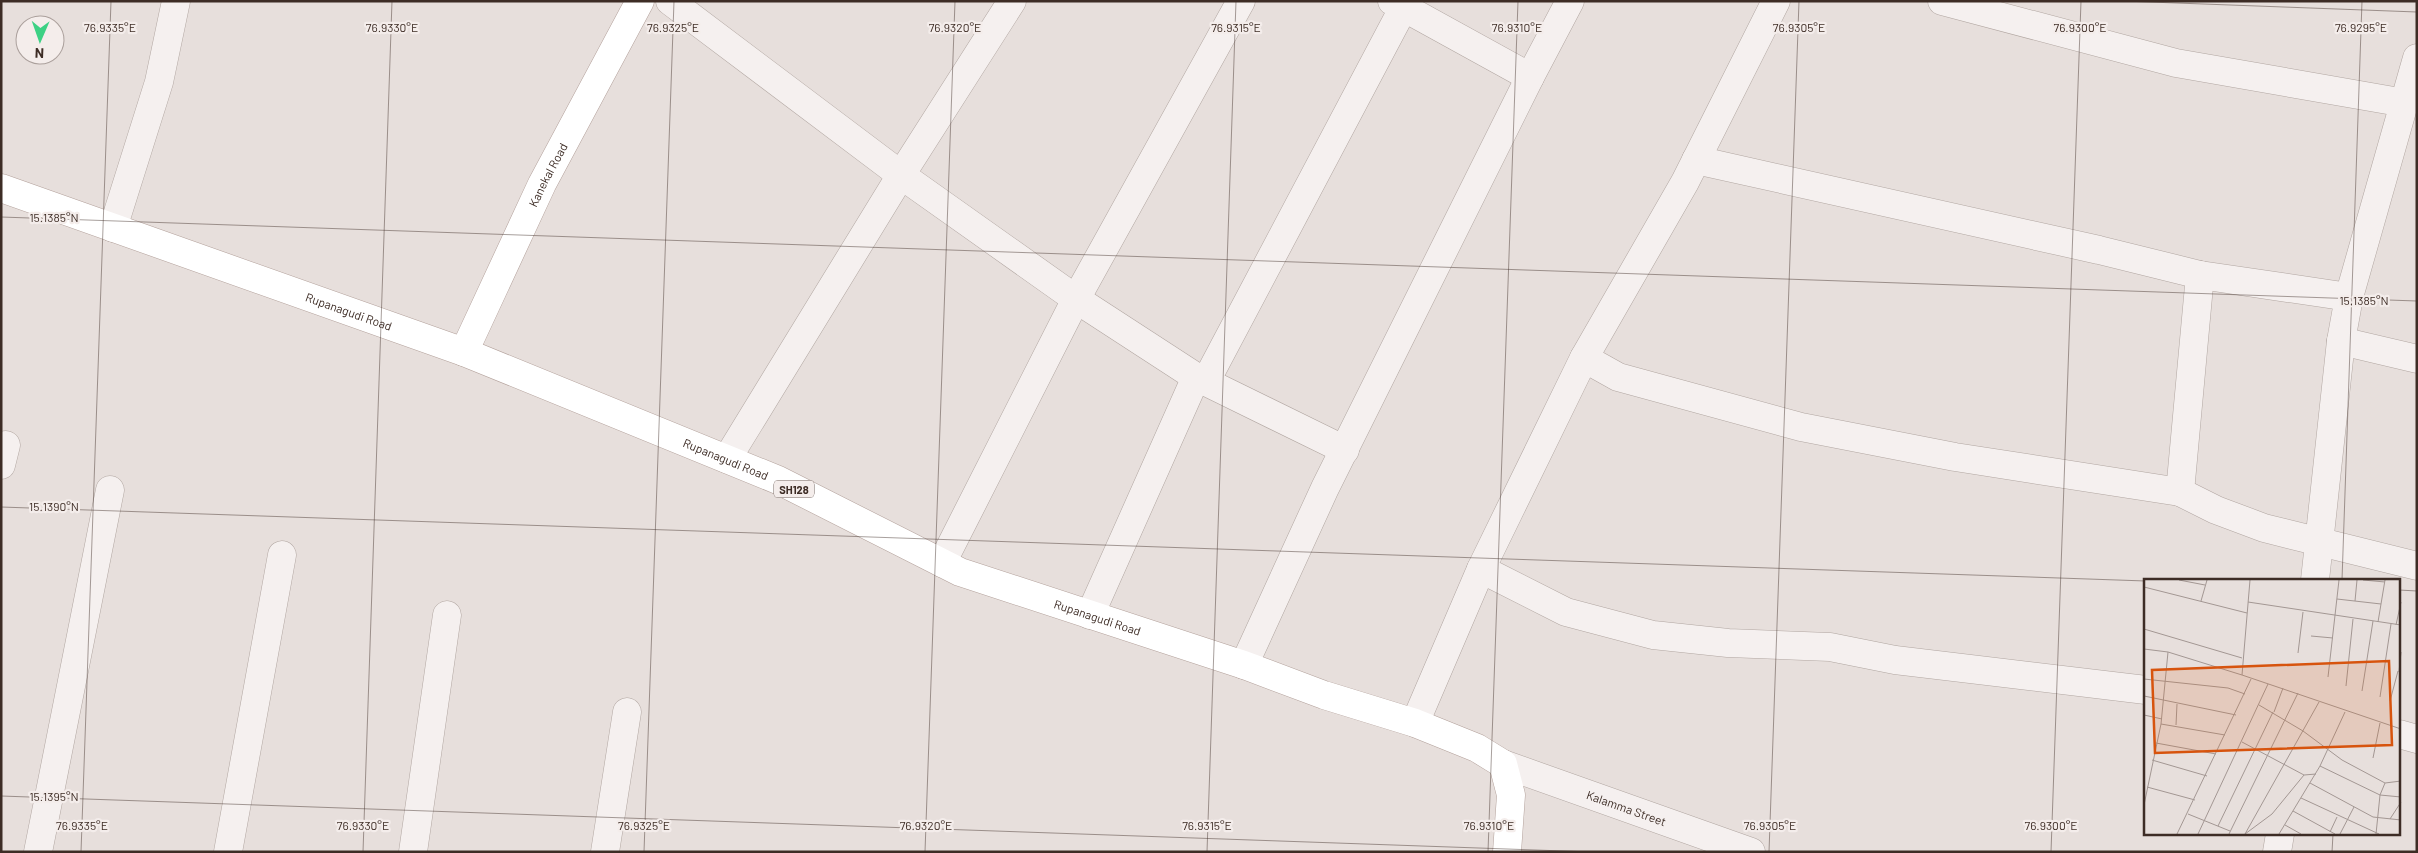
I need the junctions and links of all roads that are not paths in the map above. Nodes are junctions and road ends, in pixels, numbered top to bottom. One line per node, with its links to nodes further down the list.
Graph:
1 (176, 1): 16 (street)
2 (640, 1): 21 (main road, Kanekal Road)
3 (670, 1): 14 (street)
4 (1012, 1): 14 (street)
5 (1241, 1): 19 (street)
6 (1570, 1): 11 (street)
7 (1776, 1): 13 (street)
8 (1942, 1): 12 (street)
9 (1401, 3): 11 (street); 24 (street)
10 (2417, 58): 12 (street)
11 (1530, 77): 25 (street)
12 (2404, 103): 18 (street)
13 (1696, 160): 17 (street); 22 (street)
14 (901, 175): 19 (street); 26 (street)
15 (1, 188): 16 (main road, Rupanagudi Road / SH128)
16 (112, 228): 21 (main road, Rupanagudi Road / SH128)
17 (2200, 275): 18 (street); 28 (street)
18 (2349, 297): 20 (street)
19 (1076, 299): 24 (street); 31 (street)
20 (2341, 341): 23 (street); 29 (street)
21 (464, 352): 26 (main road, Rupanagudi Road / SH128)
22 (1584, 358): 28 (street); 33 (street)
23 (2417, 359)
24 (1201, 379): 25 (street); 36 (street)
25 (1345, 450): 37 (street)
26 (728, 459): 31 (main road, Rupanagudi Road / SH128)
27 (110, 490): 46 (street)
28 (2180, 492): 29 (street)
29 (2321, 544): 32 (street); 34 (street)
30 (282, 555): 47 (street)
31 (942, 563): 36 (main road, Rupanagudi Road / SH128)
32 (2417, 566)
33 (1481, 569): 38 (street); 40 (street)
34 (2315, 579)
35 (447, 615): 48 (street)
36 (1090, 615): 37 (main road, Rupanagudi Road / SH128)
37 (1244, 665): 40 (main road, Rupanagudi Road / SH128)
38 (2144, 690)
39 (628, 712): 49 (street)
40 (1415, 723): 43 (main road, Rupanagudi Road / SH128)
41 (2400, 734): 42 (street)
42 (2417, 739)
43 (1503, 764): 45 (main road); 50 (street, Kalamma Street / SH128)
44 (2280, 836): 51 (street)
45 (1507, 850)
46 (38, 852)
47 (228, 852)
48 (413, 852)
49 (605, 852)
50 (1751, 852)
51 (2278, 852)

